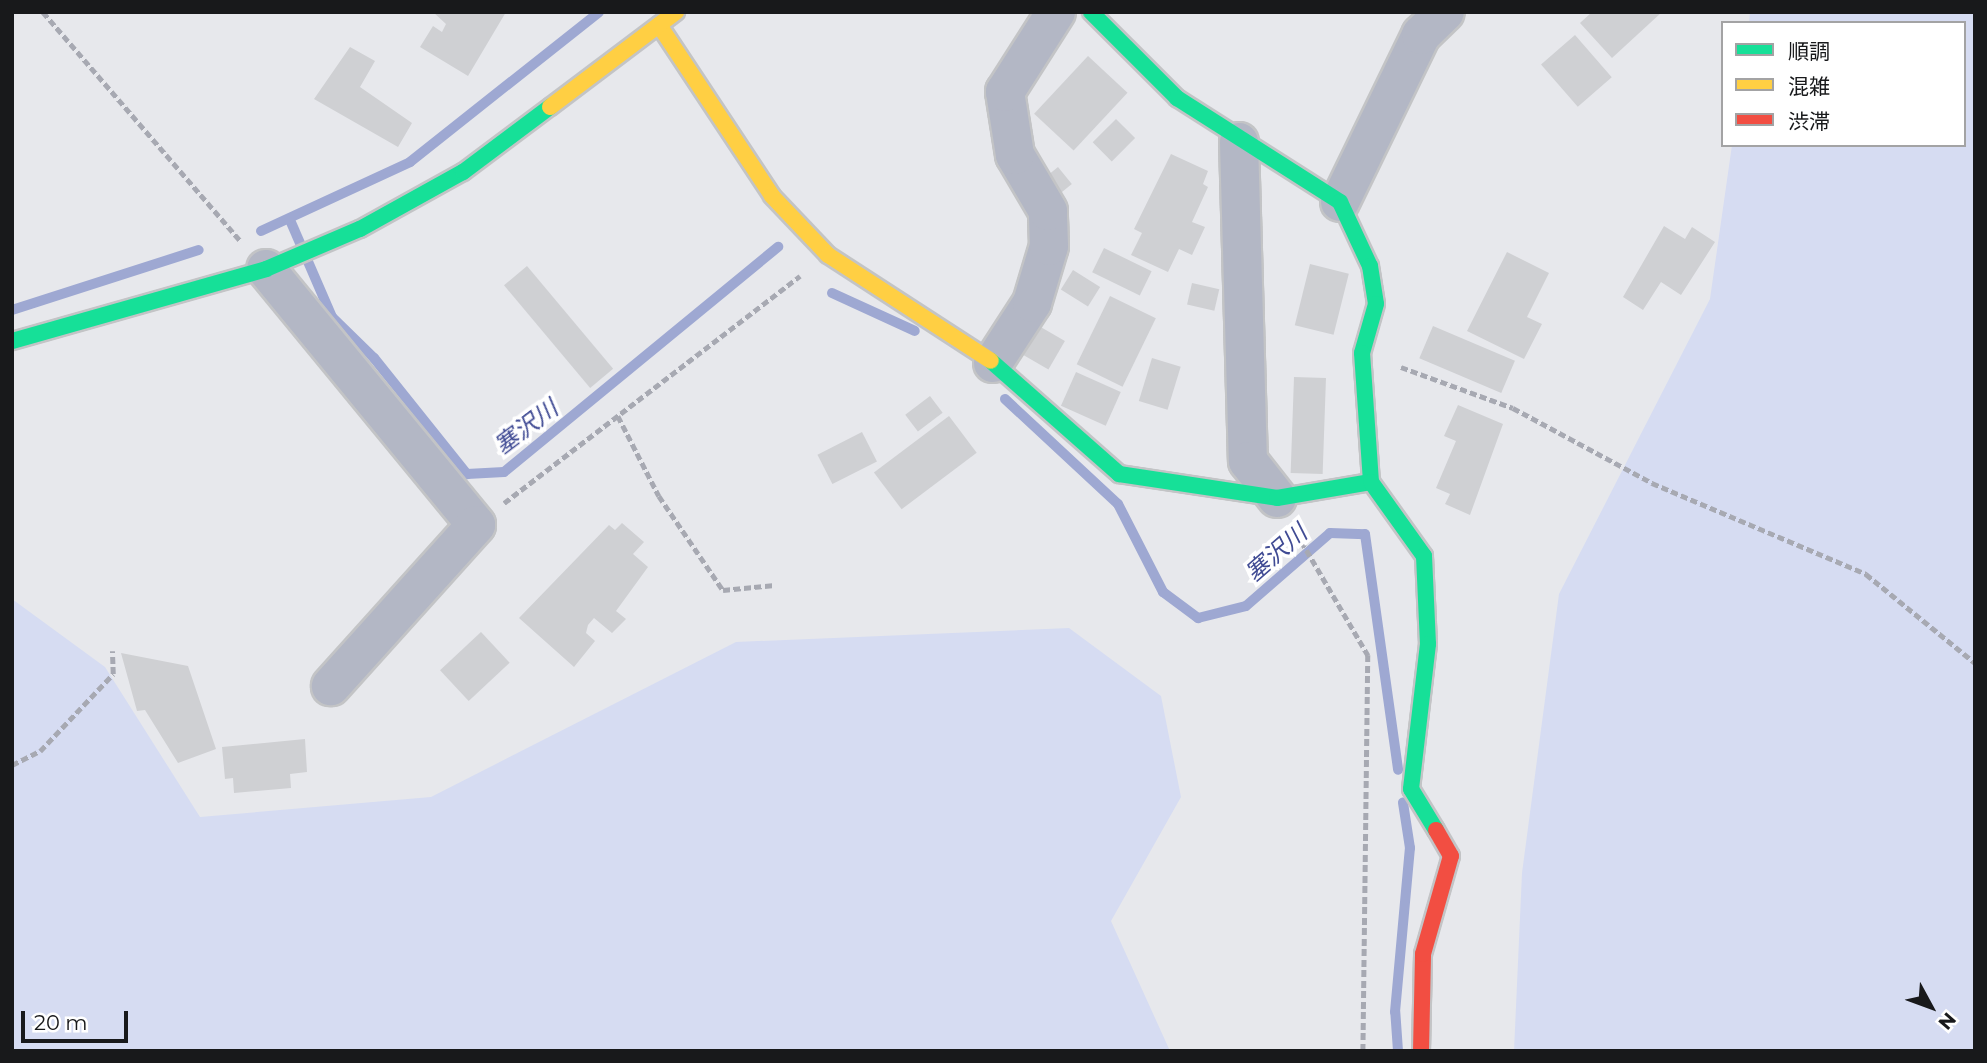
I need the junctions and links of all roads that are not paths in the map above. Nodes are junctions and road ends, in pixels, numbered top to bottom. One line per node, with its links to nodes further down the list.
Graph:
1 (676, 12): 5 (street)
2 (1055, 12): 10 (street)
3 (1091, 12): 6 (street)
4 (1445, 12): 7 (street)
5 (659, 25): 8 (street); 10 (street)
6 (1239, 142): 7 (street); 12 (street)
7 (1340, 202): 11 (street)
8 (266, 269): 9 (street); 13 (street)
9 (12, 341)
10 (993, 363): 12 (street)
11 (1371, 482): 12 (street); 14 (street)
12 (1277, 498)
13 (331, 687)
14 (1421, 1051)

